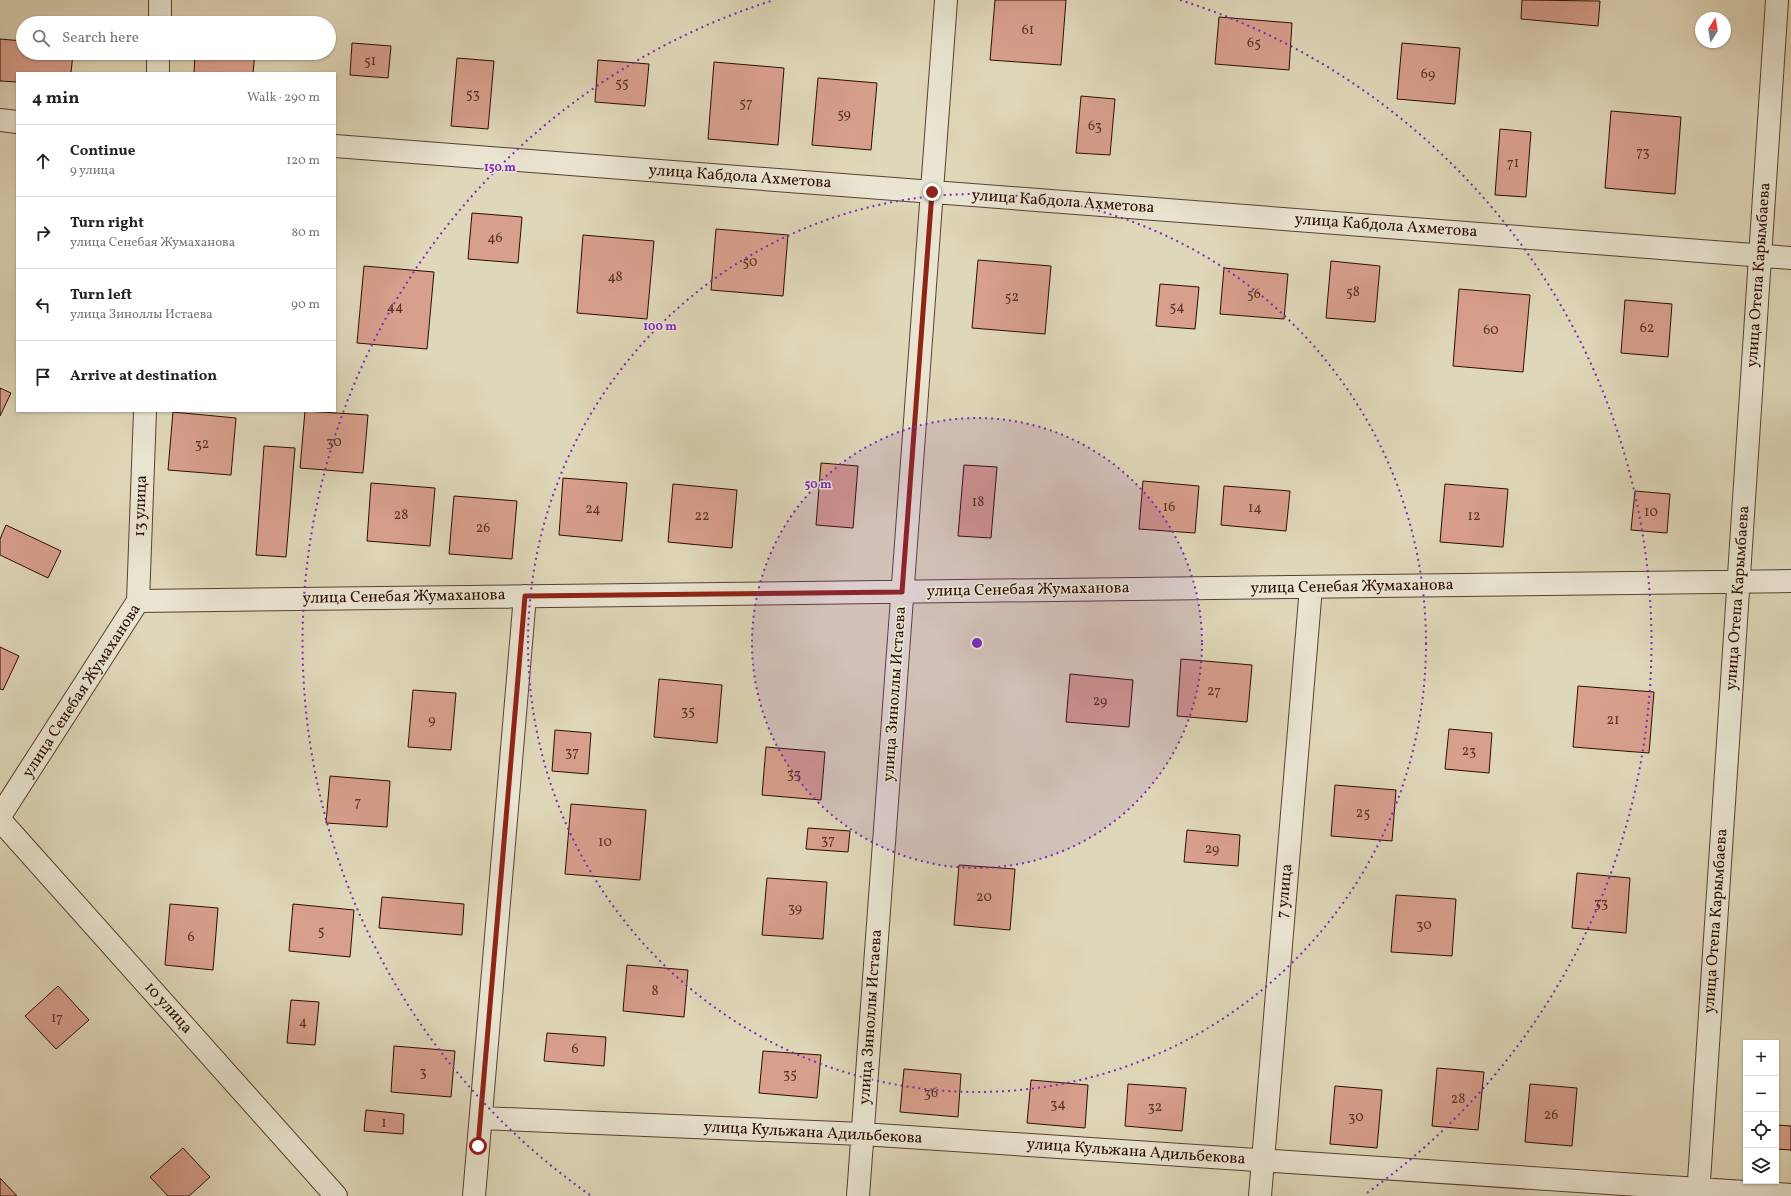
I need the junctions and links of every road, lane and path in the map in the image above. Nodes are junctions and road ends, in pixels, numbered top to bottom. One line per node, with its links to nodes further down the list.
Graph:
1 (160, 0): 4 (street)
2 (946, 0): 10 (street, улица Зиноллы Истаева)
3 (1777, 0): 11 (street, улица Отепа Карымбаева)
4 (160, 16)
5 (158, 60): 6 (street)
6 (158, 72)
7 (0, 120): 8 (street)
8 (16, 122)
9 (336, 146): 10 (street, улица Кабдола Ахметова)
10 (932, 192): 11 (street, улица Кабдола Ахметова); 17 (street, улица Зиноллы Истаева)
11 (1760, 255): 12 (street, улица Кабдола Ахметова); 15 (street, улица Отепа Карымбаева)
12 (1791, 258)
13 (145, 412): 19 (street, 13 улица)
14 (1791, 581): 15 (street, улица Сенебая Жумаханова)
15 (1739, 582): 16 (street, улица Сенебая Жумаханова); 25 (street, улица Отепа Карымбаева)
16 (1312, 587): 17 (street, улица Сенебая Жумаханова); 24 (street, 7 улица)
17 (902, 592): 18 (street, улица Сенебая Жумаханова); 23 (street, улица Зиноллы Истаева)
18 (525, 596): 19 (street, улица Сенебая Жумаханова); 22 (street)
19 (138, 601): 20 (street, улица Сенебая Жумаханова)
20 (0, 816)
21 (0, 820): 27 (street, 10 улица)
22 (481, 1118): 23 (street, улица Кульжана Адильбекова); 28 (street)
23 (862, 1134): 24 (street, улица Кульжана Адильбекова); 29 (street, улица Зиноллы Истаева)
24 (1262, 1160): 25 (street, улица Кульжана Адильбекова); 30 (street, 7 улица)
25 (1699, 1192): 26 (street, улица Кульжана Адильбекова)
26 (1791, 1195)
27 (336, 1196)
28 (474, 1196)
29 (858, 1196)
30 (1260, 1196)

